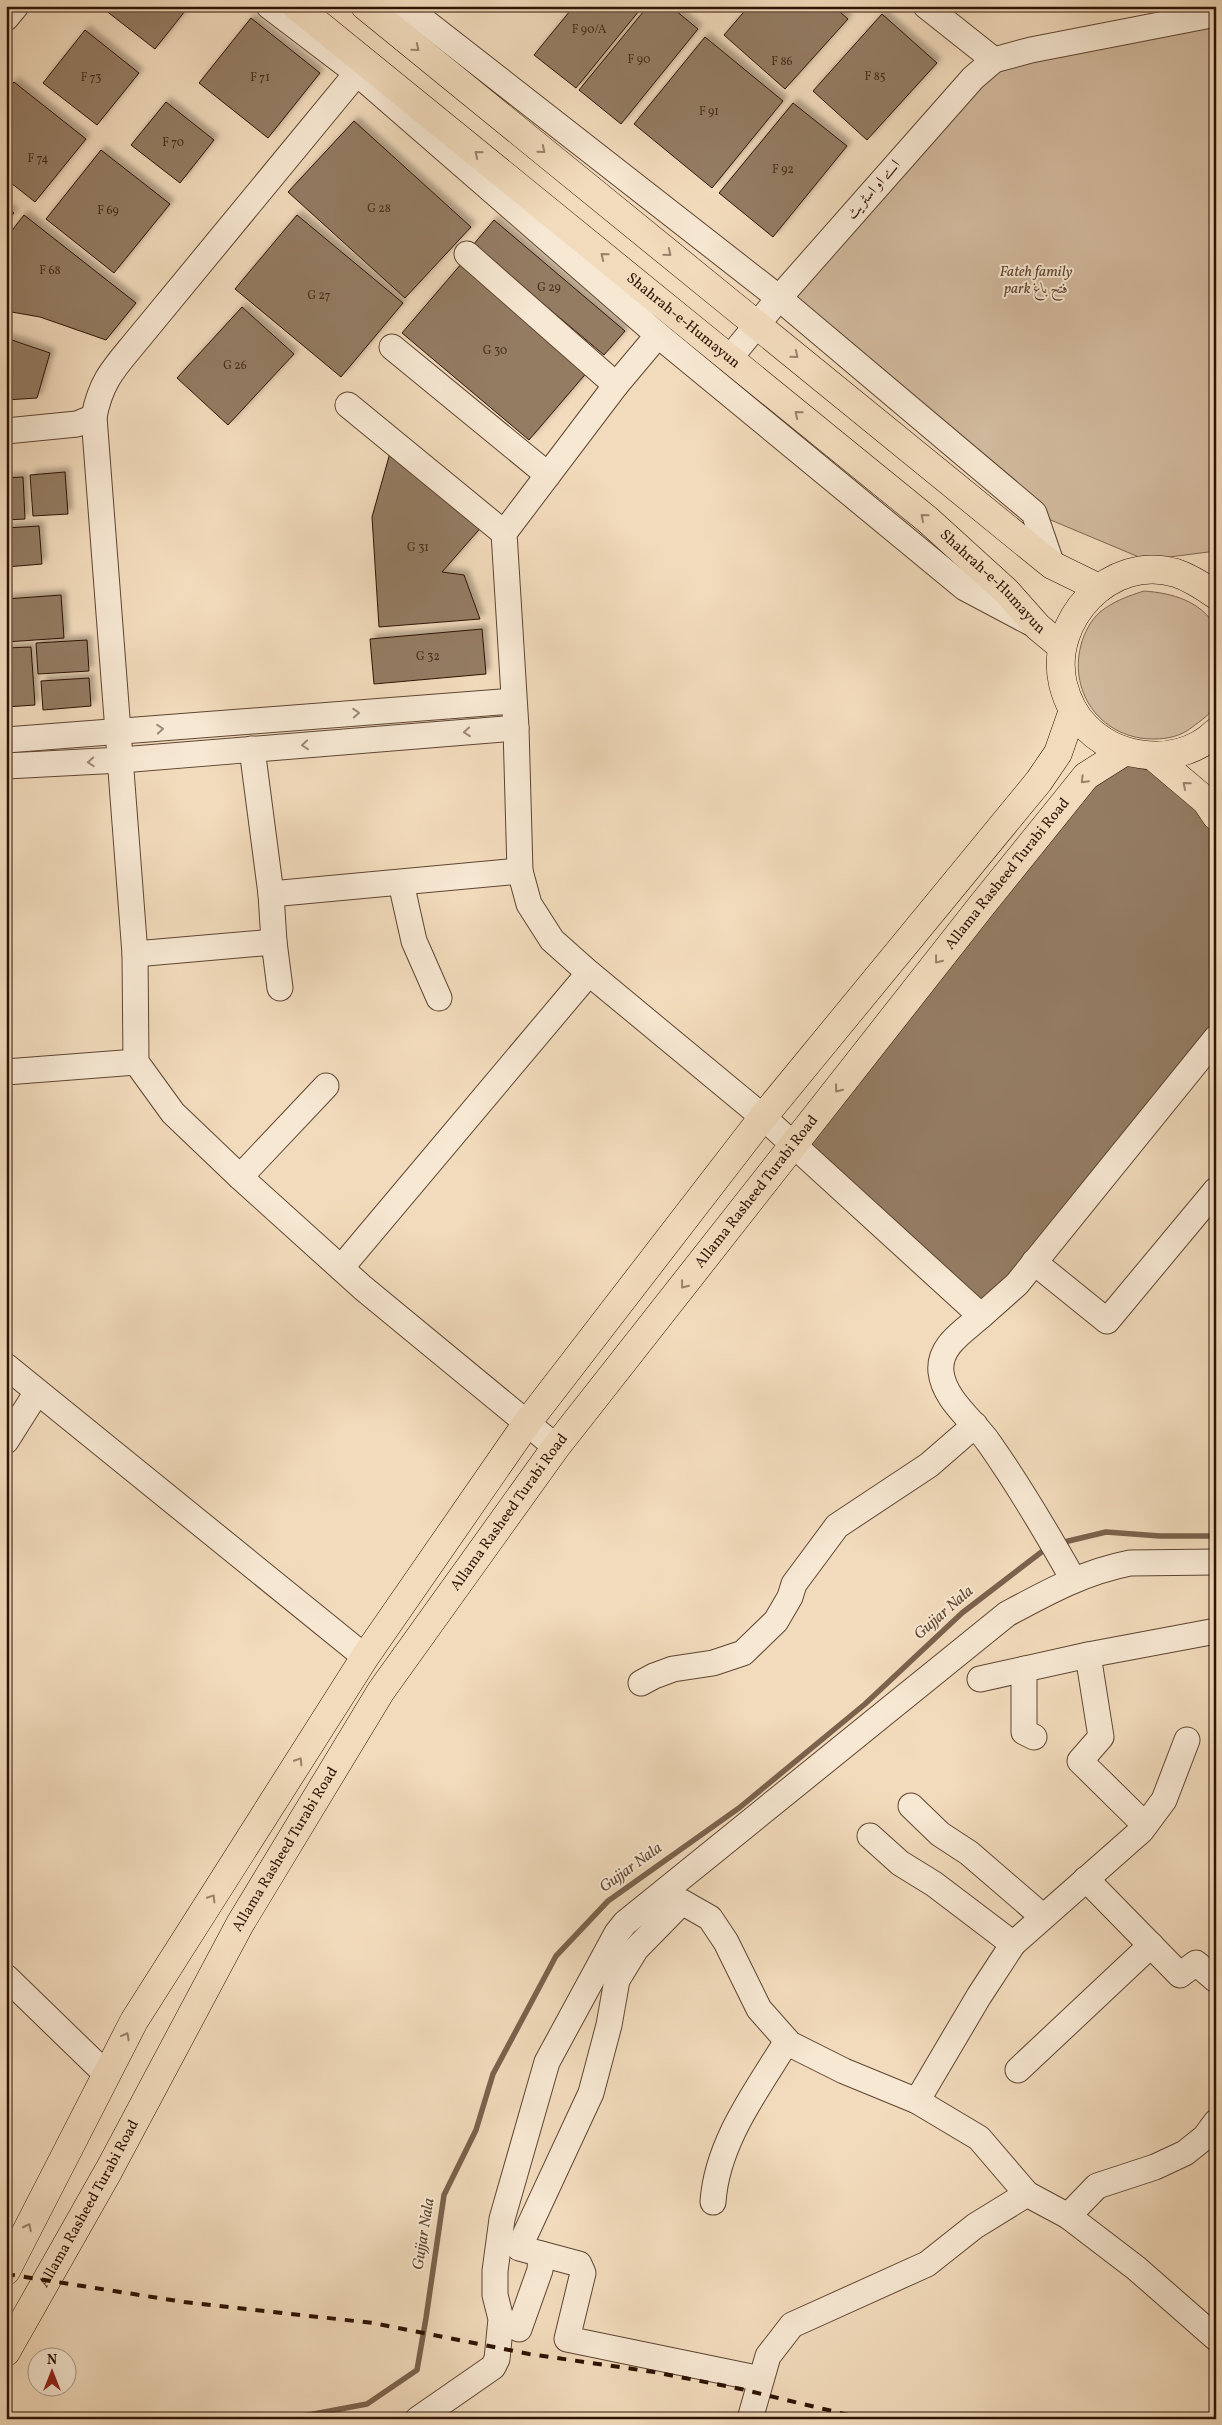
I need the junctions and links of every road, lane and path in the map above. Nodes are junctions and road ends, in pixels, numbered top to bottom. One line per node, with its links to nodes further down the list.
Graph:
1 (16, 6): 9 (street)
2 (268, 6): 11 (street)
3 (296, 6): 17 (main road, Shahrah-e-Humayun, one-way to 3)
4 (365, 6): 6 (main road)
5 (926, 6): 10 (street)
6 (400, 13): 13 (street); 14 (main road, one-way to 14)
7 (1216, 14): 8 (street)
8 (1165, 16): 10 (street)
9 (6, 18)
10 (994, 60): 13 (street, اے او اسٹریٹ)
11 (356, 73): 15 (street); 20 (street)
12 (467, 254): 18 (street)
13 (778, 298): 14 (street, اے او اسٹریٹ); 24 (street)
14 (759, 325): 17 (street, اے او اسٹریٹ); 24 (main road, one-way to 24)
15 (658, 335): 18 (street); 27 (street)
16 (392, 347): 22 (street)
17 (729, 359): 27 (main road, Shahrah-e-Humayun, one-way to 17)
18 (616, 385): 22 (street)
19 (348, 404): 23 (street)
20 (94, 417): 21 (street); 32 (street)
21 (6, 431)
22 (548, 475): 23 (street)
23 (504, 533): 29 (street)
24 (1052, 565): 26 (main road)
25 (1210, 584): 26 (main road)
26 (1099, 588): 28 (main road)
27 (1038, 627): 28 (main road, Shahrah-e-Humayun)
28 (1061, 646): 30 (main road)
29 (513, 701): 31 (street); 32 (street, one-way to 29)
30 (1073, 710): 36 (main road); 53 (main road)
31 (516, 728): 35 (street, one-way to 35); 41 (street)
32 (118, 732): 34 (street); 38 (street)
33 (1216, 732): 37 (main road)
34 (6, 740)
35 (252, 749): 38 (street); 43 (street)
36 (1124, 752): 37 (main road); 54 (main road, Allama Rasheed Turabi Road, one-way to 54)
37 (1154, 757): 40 (main road, one-way to 37)
38 (121, 760): 39 (street, one-way to 39); 45 (street)
39 (6, 766)
40 (1216, 816)
41 (520, 871): 42 (street); 46 (street)
42 (401, 884): 43 (street); 48 (street)
43 (271, 894): 44 (street)
44 (274, 942): 45 (street); 47 (street)
45 (135, 954): 50 (street)
46 (589, 973): 53 (street); 58 (street)
47 (280, 988)
48 (439, 998)
49 (1216, 1038): 57 (street)
50 (136, 1062): 51 (street); 55 (street)
51 (6, 1072)
52 (326, 1086): 55 (street)
53 (764, 1117): 54 (street); 62 (main road)
54 (794, 1144): 59 (street); 65 (main road, Allama Rasheed Turabi Road, one-way to 65)
55 (240, 1177): 58 (street)
56 (1216, 1190): 57 (street)
57 (1034, 1262): 59 (street)
58 (341, 1268): 62 (street)
59 (981, 1316): 63 (street)
60 (6, 1366): 61 (street)
61 (37, 1392): 64 (street); 72 (street)
62 (527, 1423): 65 (street); 68 (main road)
63 (975, 1425): 67 (street); 75 (street)
64 (6, 1441)
65 (556, 1447): 69 (main road, Allama Rasheed Turabi Road)
66 (1216, 1562): 67 (street)
67 (1072, 1579): 103 (street)
68 (412, 1589): 69 (main road); 72 (main road)
69 (441, 1608): 78 (main road, Allama Rasheed Turabi Road)
70 (1216, 1631): 71 (street)
71 (1088, 1655): 73 (street); 81 (street)
72 (365, 1657): 76 (main road)
73 (1024, 1669): 74 (street); 77 (street)
74 (980, 1679)
75 (641, 1683)
76 (324, 1722): 78 (main road); 91 (main road, one-way to 76)
77 (1034, 1737)
78 (352, 1739): 101 (main road, Allama Rasheed Turabi Road)
79 (1187, 1740): 81 (street)
80 (910, 1806): 84 (street)
81 (1145, 1825): 83 (street)
82 (870, 1836): 85 (street)
83 (1086, 1879): 84 (street); 86 (street)
84 (1042, 1916): 85 (street)
85 (1013, 1944): 92 (street)
86 (1150, 1945): 88 (street); 90 (street)
87 (6, 1977): 91 (street)
88 (1216, 1980)
89 (788, 2041): 92 (street); 95 (street); 97 (street)
90 (1018, 2070)
91 (105, 2074): 98 (main road, one-way to 91)
92 (917, 2101): 94 (street)
93 (1216, 2122): 96 (street)
94 (1027, 2194): 96 (street); 102 (street)
95 (713, 2202)
96 (1068, 2216): 100 (street)
97 (541, 2254): 99 (street); 102 (street)
98 (6, 2271)
99 (519, 2329)
100 (1216, 2338)
101 (6, 2352)
102 (761, 2379): 104 (street)
103 (418, 2419)
104 (750, 2419)

